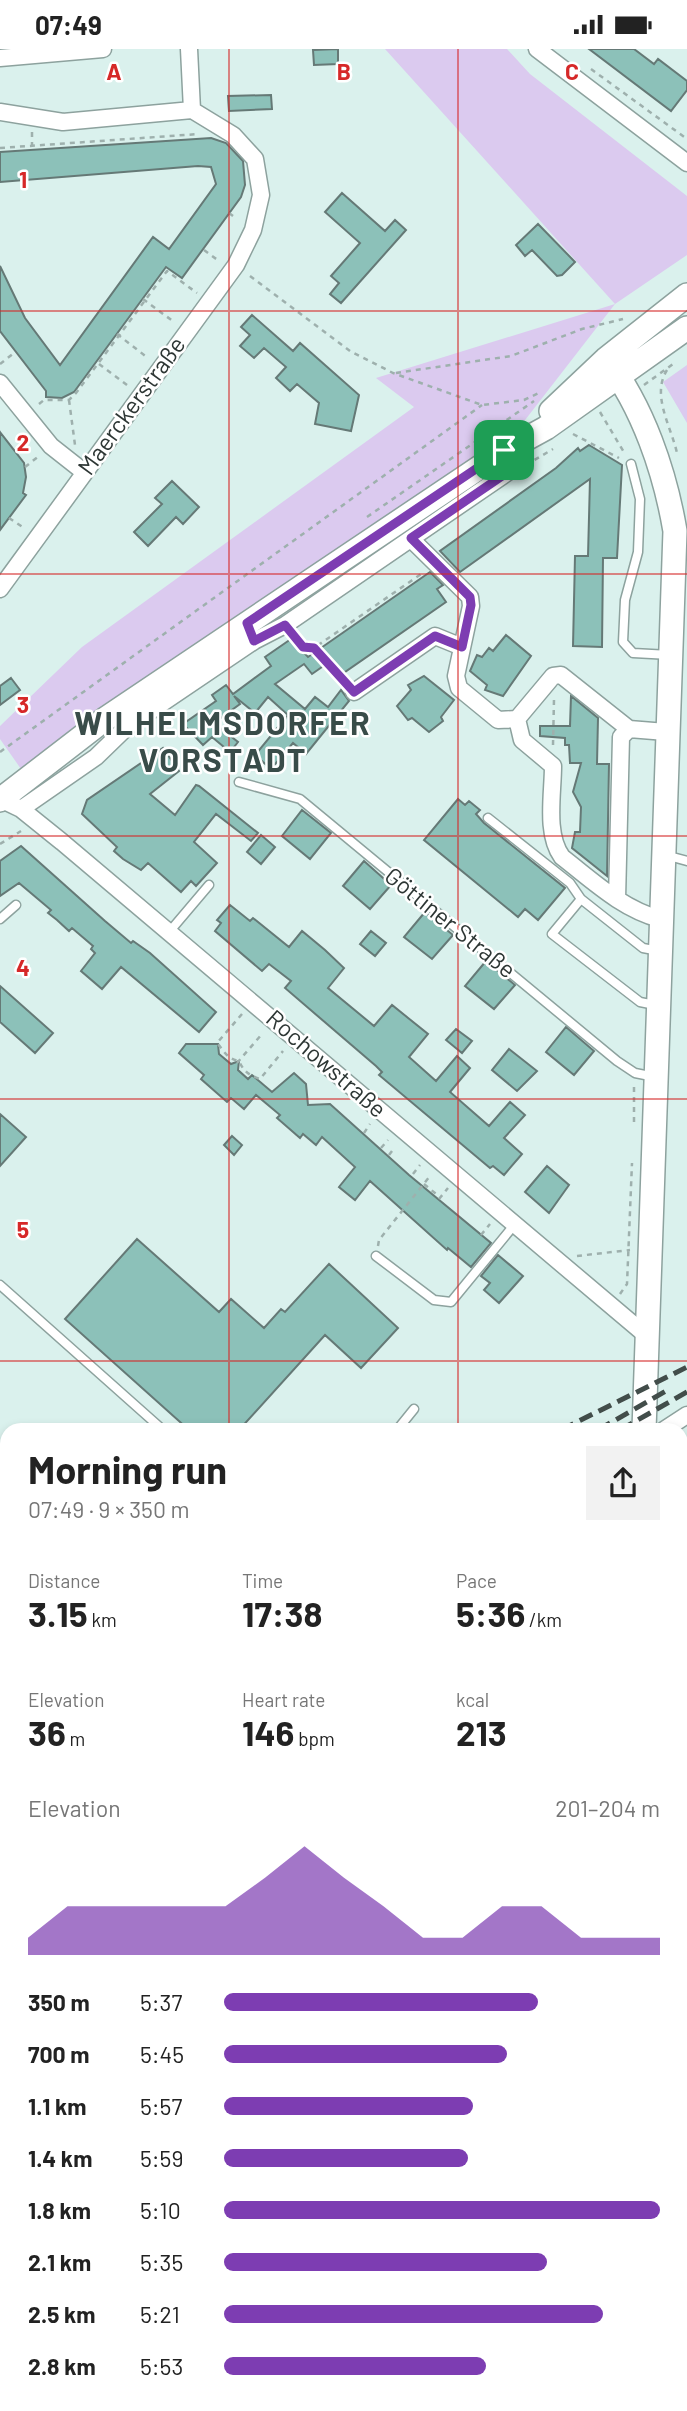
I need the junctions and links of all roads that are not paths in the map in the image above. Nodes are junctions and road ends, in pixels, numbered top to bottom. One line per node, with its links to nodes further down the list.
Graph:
1 (103, 49): 4 (street)
2 (189, 49): 5 (street)
3 (537, 49): 7 (street)
4 (0, 58)
5 (192, 110): 6 (street); 14 (street, Maerckerstraße)
6 (0, 112)
7 (687, 163)
8 (687, 295): 10 (street)
9 (687, 328): 10 (street)
10 (612, 367): 12 (street); 20 (street)
11 (0, 383): 14 (street)
12 (509, 447): 15 (street); 16 (street)
13 (631, 464): 20 (lane)
14 (84, 472): 17 (street, Maerckerstraße)
15 (411, 538): 16 (street); 19 (street)
16 (392, 539): 18 (street); 18 (street)
17 (0, 589)
18 (251, 632): 26 (street)
19 (462, 647): 21 (street); 22 (street)
20 (670, 655): 24 (street)
21 (354, 692)
22 (517, 719): 23 (street); 32 (street)
23 (629, 729): 24 (street); 32 (street)
24 (666, 732): 28 (street)
25 (239, 782): 39 (lane, Göttiner Straße)
26 (6, 801): 36 (street, Rochowstraße)
27 (488, 818): 31 (lane)
28 (662, 854): 29 (lane); 35 (street)
29 (687, 861)
30 (209, 885): 36 (lane)
31 (581, 899): 37 (lane); 38 (lane)
32 (617, 899): 35 (street)
33 (16, 905): 34 (lane)
34 (0, 919)
35 (660, 919): 37 (street)
36 (170, 931): 40 (street, Rochowstraße)
37 (659, 951): 38 (street)
38 (657, 1006): 39 (street)
39 (645, 1075): 43 (street)
40 (515, 1224): 41 (lane); 43 (street, Rochowstraße)
41 (376, 1256)
42 (0, 1285): 45 (lane)
43 (646, 1336): 47 (street)
44 (414, 1409): 46 (lane)
45 (155, 1423)
46 (403, 1423)
47 (644, 1423)

